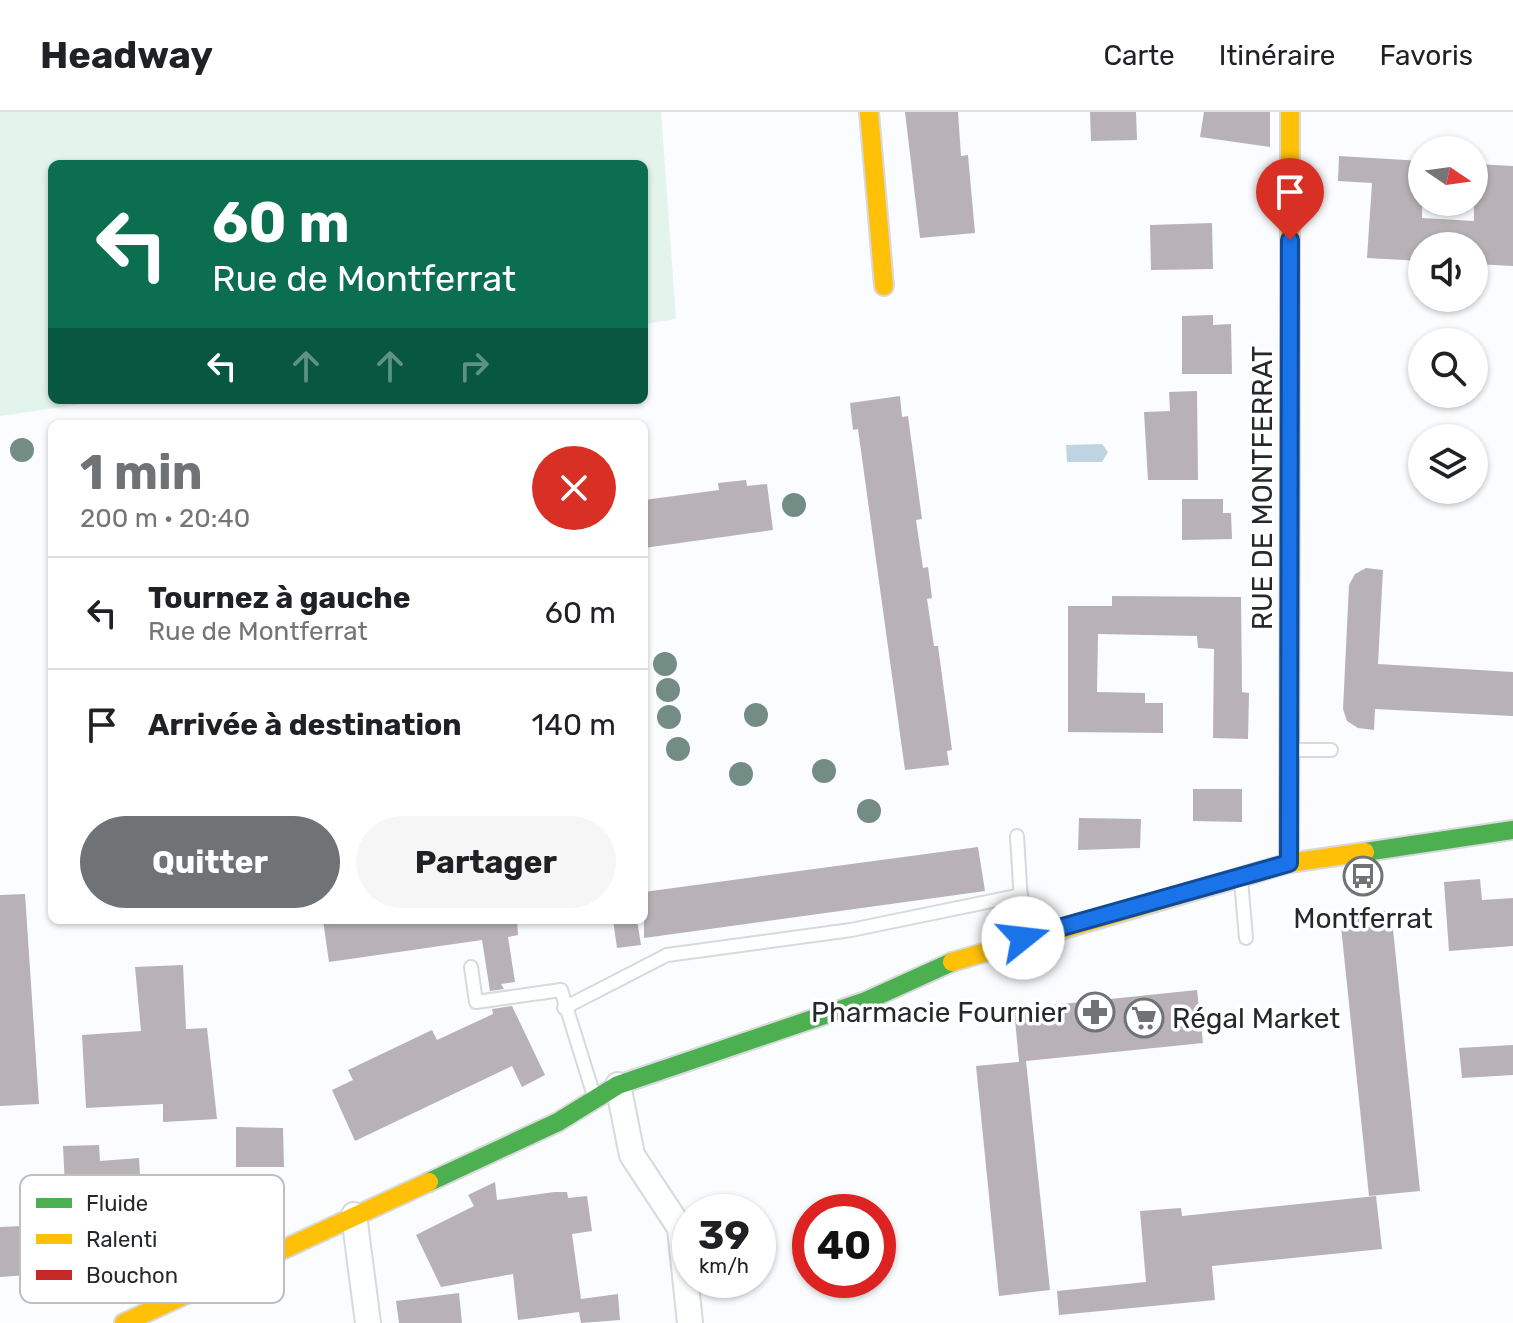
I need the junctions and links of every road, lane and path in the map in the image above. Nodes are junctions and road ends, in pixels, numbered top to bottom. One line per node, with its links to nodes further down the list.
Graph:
1 (869, 112): 3 (street)
2 (1290, 112): 4 (street, RUE DE MONTFERRAT)
3 (884, 286)
4 (1290, 750): 5 (lane); 8 (street, RUE DE MONTFERRAT)
5 (1331, 750)
6 (1513, 830): 8 (street)
7 (1017, 836): 10 (lane)
8 (1289, 863): 9 (street)
9 (1241, 877): 11 (street); 12 (lane)
10 (1021, 895): 11 (lane); 14 (lane)
11 (1023, 938): 15 (street)
12 (1246, 938)
13 (471, 967): 14 (lane)
14 (564, 1008): 16 (lane)
15 (618, 1085): 16 (street); 22 (street)
16 (595, 1099): 17 (street)
17 (354, 1215): 18 (street); 21 (street)
18 (284, 1248)
19 (167, 1303): 20 (street)
20 (124, 1323)
21 (368, 1323)
22 (690, 1323)

